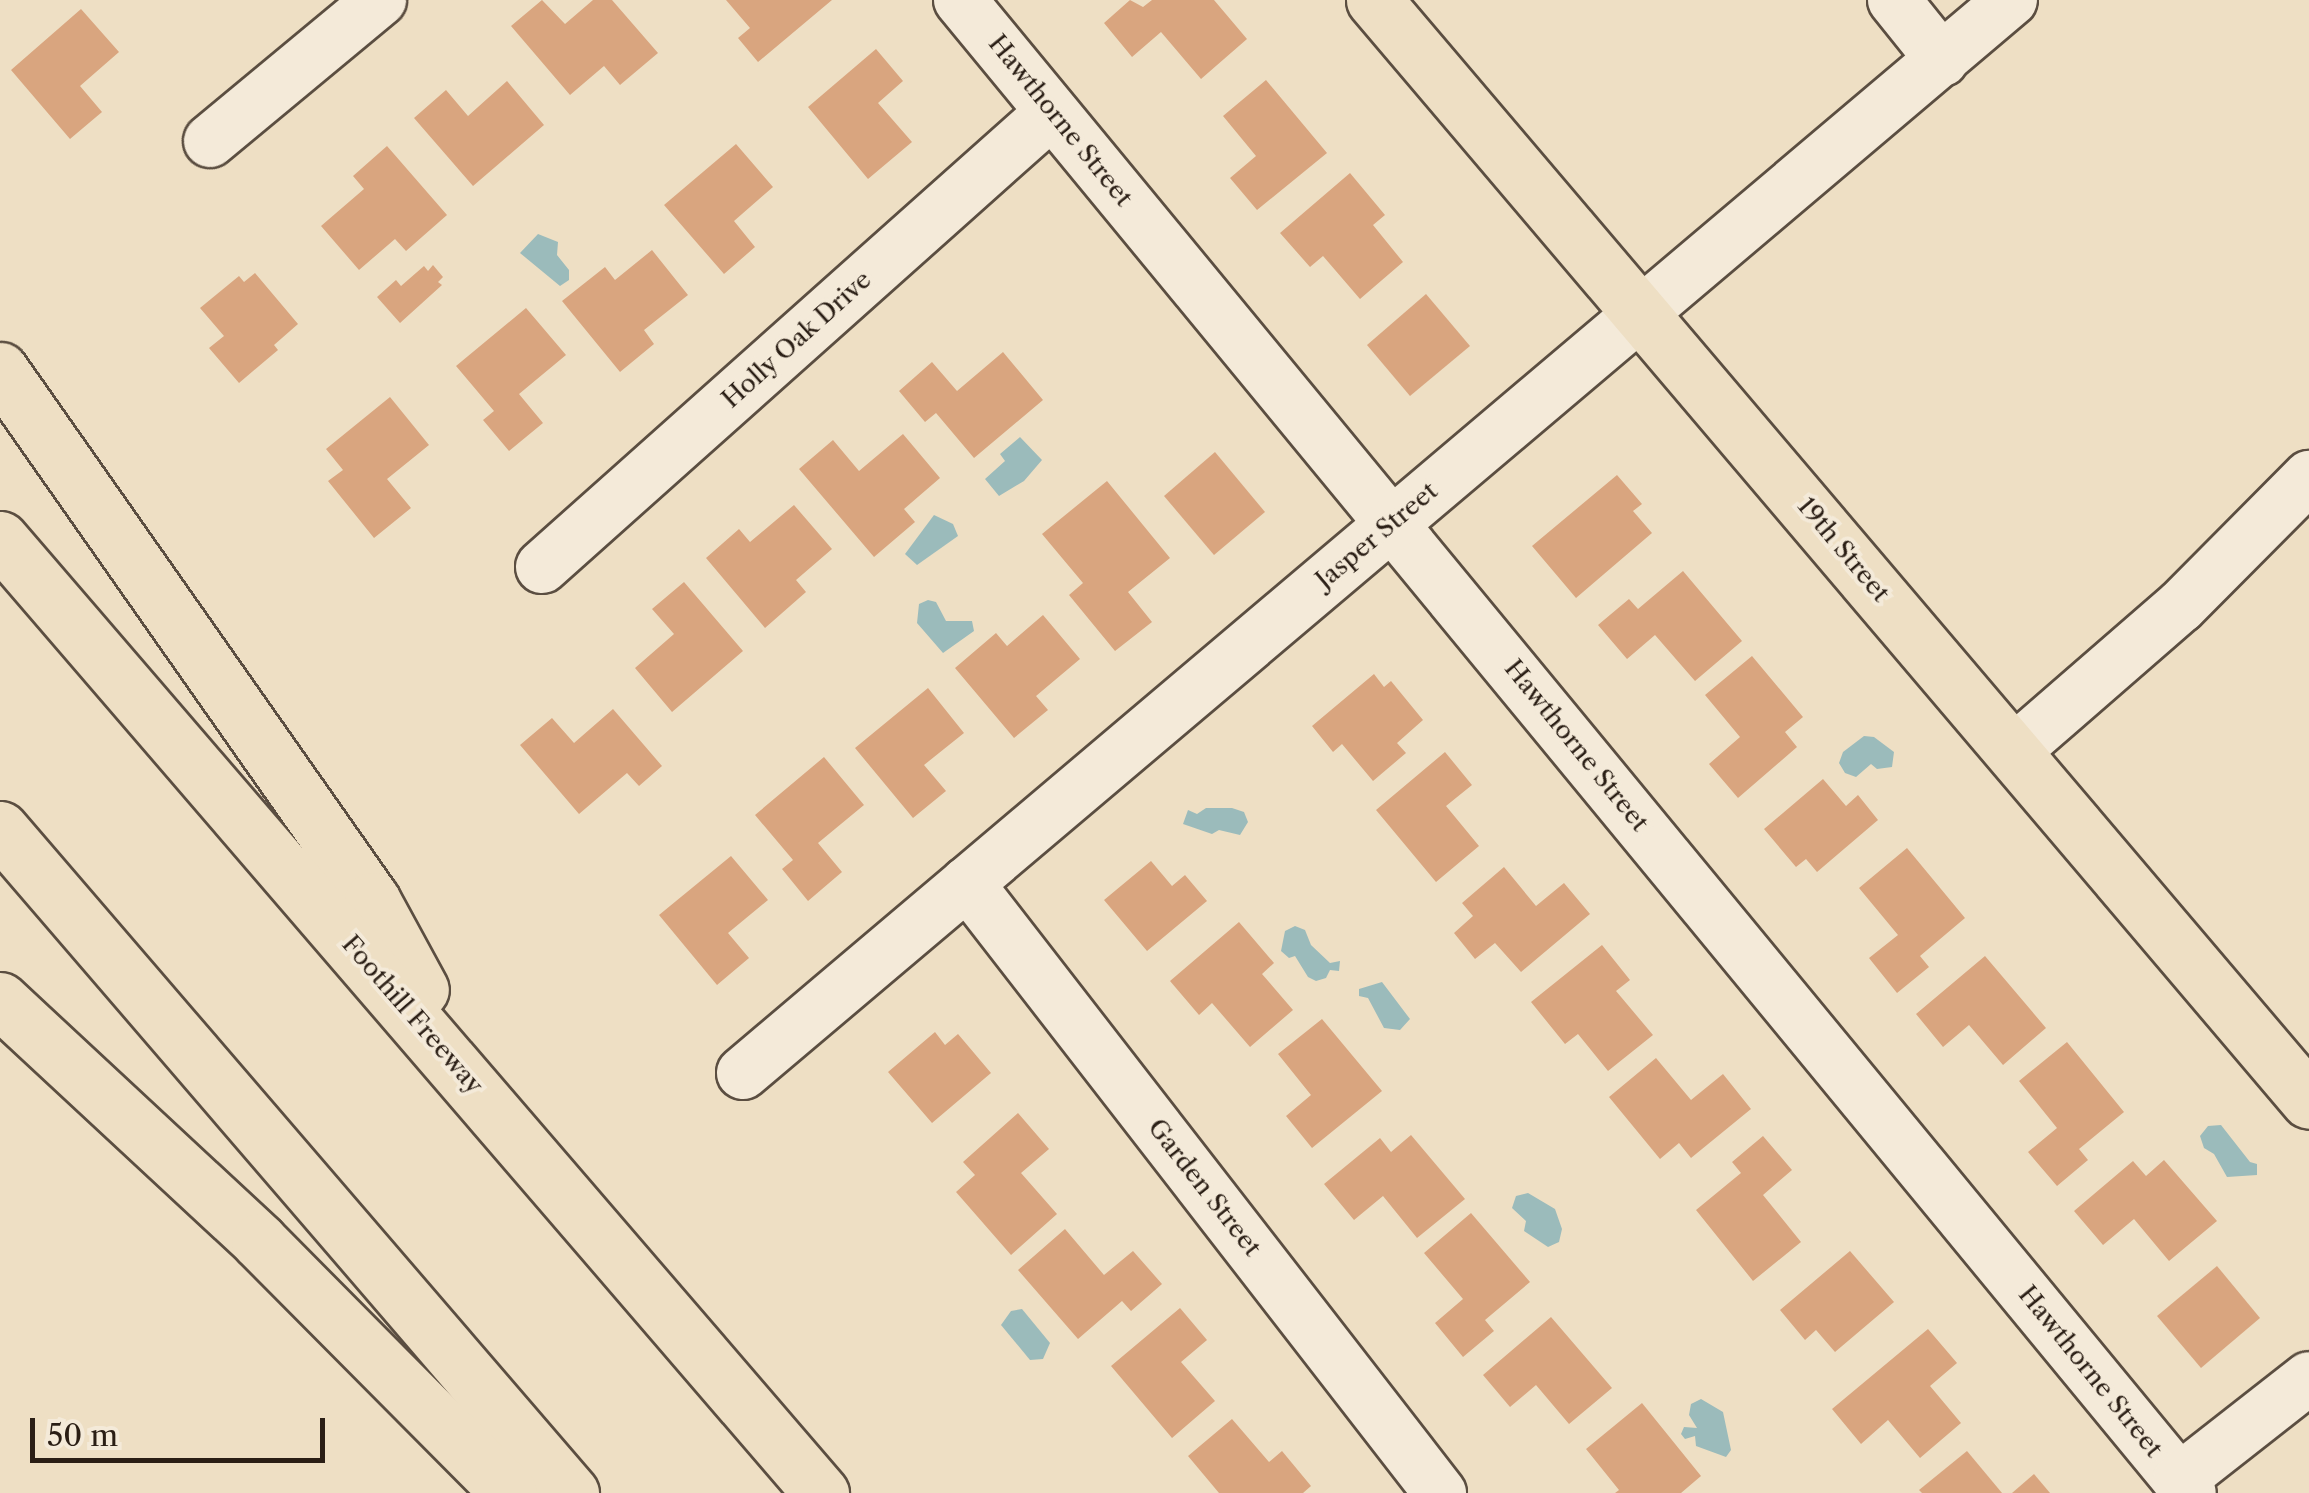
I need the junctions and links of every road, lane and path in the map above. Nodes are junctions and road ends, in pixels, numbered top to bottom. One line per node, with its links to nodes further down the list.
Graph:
1 (380, 0): 8 (street)
2 (960, 0): 7 (street, Hawthorne Street)
3 (1374, 0): 9 (main road, 19th Street)
4 (1894, 0): 6 (street)
5 (2011, 0): 6 (street, Jasper Street)
6 (1942, 60): 9 (street, Jasper Street)
7 (1052, 112): 12 (street, Hawthorne Street); 14 (street, Holly Oak Drive)
8 (210, 142)
9 (1643, 314): 12 (street, Jasper Street); 15 (main road, 19th Street)
10 (0, 370): 20 (main road)
11 (2309, 477): 15 (street)
12 (1392, 522): 17 (street, Jasper Street); 23 (street, Hawthorne Street)
13 (0, 539): 20 (main road, Foothill Freeway)
14 (542, 567)
15 (2014, 752): 21 (main road, 19th Street)
16 (0, 829): 25 (main road)
17 (967, 883): 19 (street, Jasper Street); 27 (street, Garden Street)
18 (0, 1000): 24 (main road)
19 (743, 1073)
20 (473, 1085): 26 (main road, Foothill Freeway)
21 (2309, 1102)
22 (2309, 1378): 23 (street)
23 (2184, 1486)
24 (509, 1493)
25 (570, 1493)
26 (820, 1493)
27 (1440, 1493)

